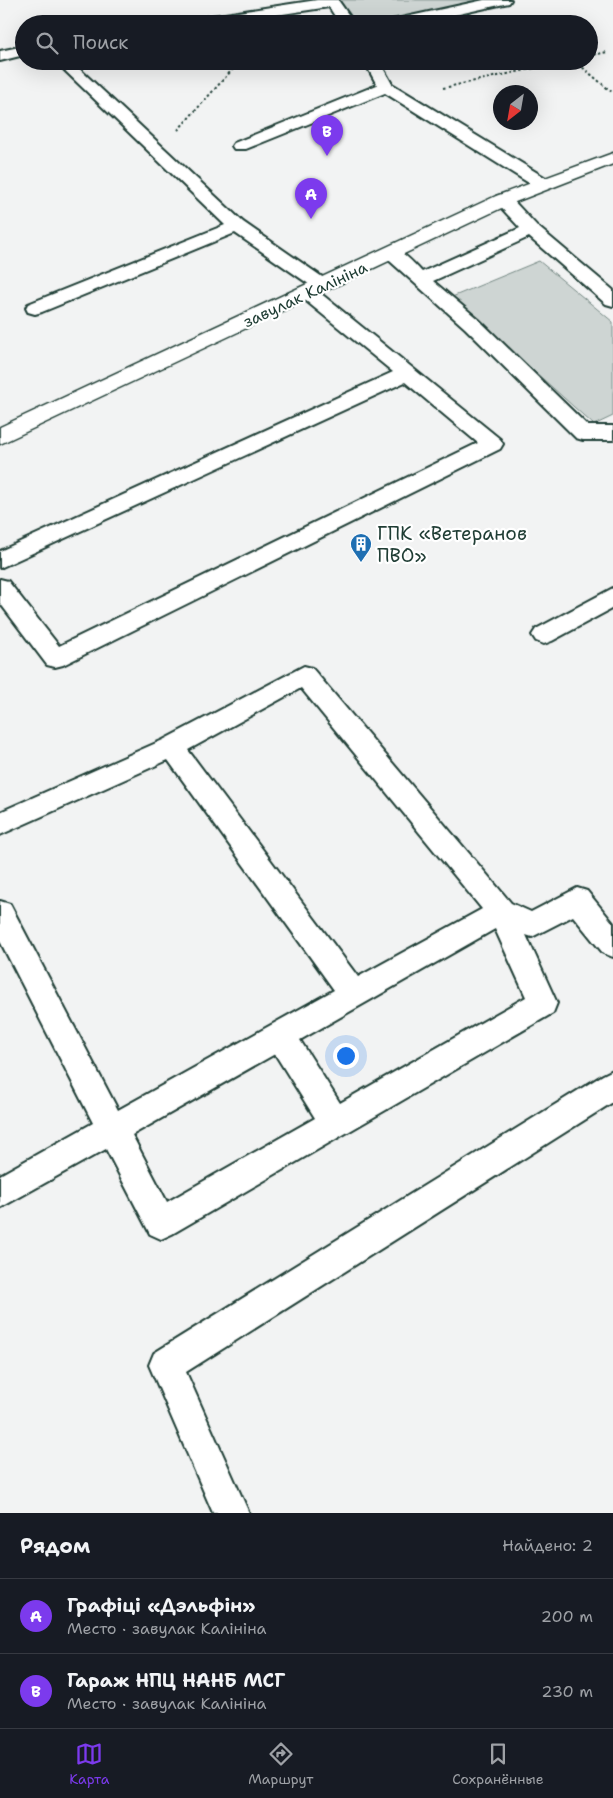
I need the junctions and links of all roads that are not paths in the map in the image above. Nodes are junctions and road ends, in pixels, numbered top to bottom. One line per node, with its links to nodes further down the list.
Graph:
1 (504, 0): 5 (lane)
2 (331, 1): 3 (lane); 4 (lane)
3 (243, 15)
4 (341, 15)
5 (434, 15)
6 (15, 52): 7 (lane)
7 (0, 56)
8 (72, 70): 15 (lane)
9 (376, 70): 10 (lane)
10 (386, 87): 11 (lane); 13 (lane)
11 (240, 146)
12 (613, 158): 13 (street, завулак Калініна)
13 (543, 184): 14 (street, завулак Калініна)
14 (503, 200): 16 (lane); 17 (street, завулак Калініна)
15 (237, 226): 19 (lane); 21 (lane)
16 (531, 230): 18 (lane); 20 (lane)
17 (391, 254): 18 (lane); 19 (street, завулак Калініна)
18 (421, 279): 23 (lane)
19 (314, 289): 22 (lane); 24 (street, завулак Калініна)
20 (613, 300)
21 (35, 308)
22 (408, 373): 25 (lane); 26 (lane)
23 (613, 433)
24 (0, 436)
25 (0, 560)
26 (0, 587)
27 (613, 597): 28 (lane)
28 (544, 635)
29 (172, 747): 30 (lane); 31 (lane); 34 (lane)
30 (0, 824)
31 (501, 912): 33 (lane); 34 (lane); 37 (lane)
32 (0, 913): 38 (lane)
33 (613, 944)
34 (354, 994): 35 (lane)
35 (280, 1035): 37 (lane); 38 (lane)
36 (613, 1085): 40 (lane)
37 (335, 1123): 38 (lane)
38 (112, 1129): 39 (lane)
39 (0, 1192)
40 (231, 1513)

